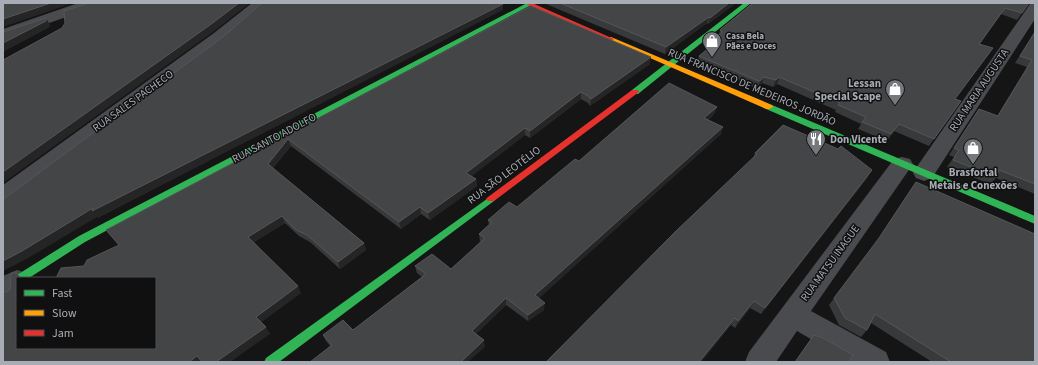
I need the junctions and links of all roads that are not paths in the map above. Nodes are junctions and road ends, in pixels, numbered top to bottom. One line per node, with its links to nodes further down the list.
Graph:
1 (93, 3): 6 (street)
2 (261, 3): 11 (street, RUA SALES PACHECO)
3 (748, 3): 9 (street, RUA SÃO LEOTÉLIO)
4 (528, 4): 9 (street, RUA FRANCISCO DE MEDEIROS JORDÃO); 13 (street, RUA SANTO ADOLFO)
5 (1035, 7): 10 (street, RUA MARIA AUGUSTA)
6 (58, 15): 7 (street); 8 (street)
7 (54, 33)
8 (3, 34)
9 (670, 64): 10 (street, RUA FRANCISCO DE MEDEIROS JORDÃO); 17 (street, RUA SÃO LEOTÉLIO)
10 (913, 168): 12 (street, RUA FRANCISCO DE MEDEIROS JORDÃO); 16 (street, RUA MATSU INAGUE)
11 (3, 197)
12 (1035, 220)
13 (23, 277)
14 (16, 282): 15 (street)
15 (3, 290)
16 (793, 314): 18 (street, RUA MATSU INAGUE); 19 (street)
17 (270, 362)
18 (759, 362)
19 (876, 362)

